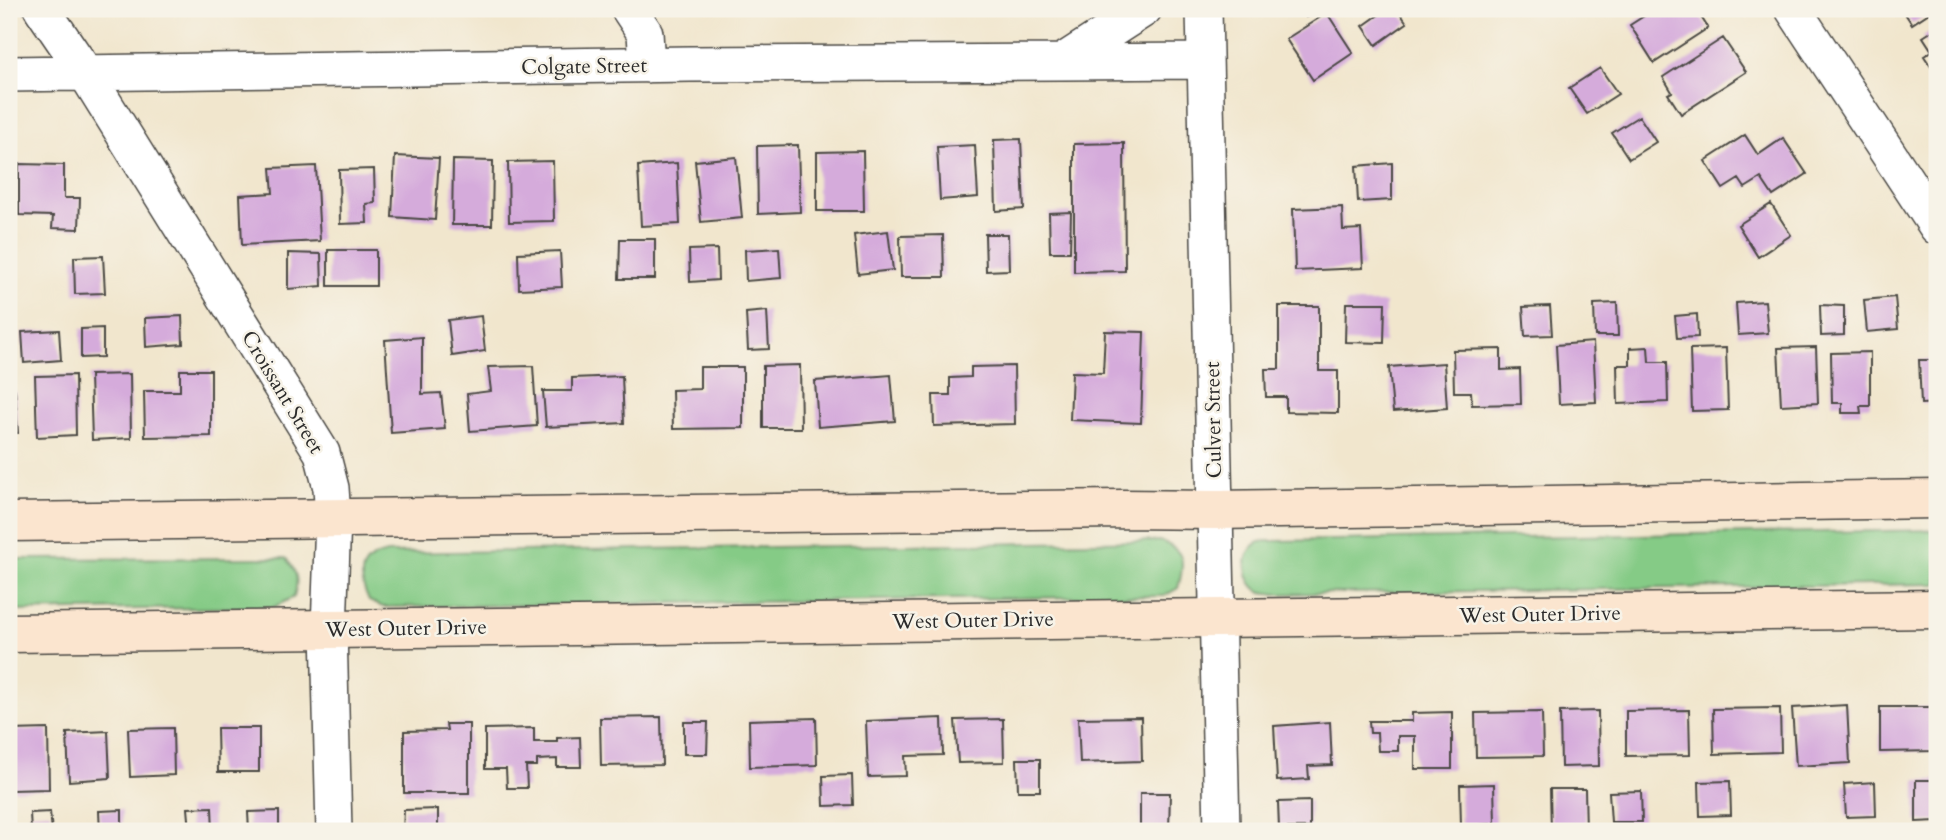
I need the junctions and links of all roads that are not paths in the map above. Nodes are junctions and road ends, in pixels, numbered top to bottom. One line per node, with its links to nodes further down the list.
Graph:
1 (42, 9): 9 (street, Croissant Street)
2 (629, 9): 8 (street)
3 (1144, 9): 7 (street)
4 (1204, 9): 6 (street, Culver Street)
5 (1793, 9): 11 (street)
6 (1205, 61): 7 (street, Colgate Street); 13 (street, Culver Street)
7 (1062, 62): 8 (street, Colgate Street)
8 (647, 65): 9 (street, Colgate Street)
9 (85, 72): 10 (street, Colgate Street); 14 (street, Croissant Street)
10 (9, 74)
11 (1937, 227)
12 (1937, 499): 13 (main road)
13 (1215, 510): 14 (main road); 17 (street, Culver Street)
14 (333, 518): 15 (main road); 18 (street, Croissant Street)
15 (9, 522)
16 (1937, 609): 17 (main road, West Outer Drive)
17 (1217, 617): 18 (main road, West Outer Drive); 21 (street, Culver Street)
18 (329, 629): 19 (main road, West Outer Drive); 20 (street, Croissant Street)
19 (9, 633)
20 (334, 831)
21 (1222, 831)

